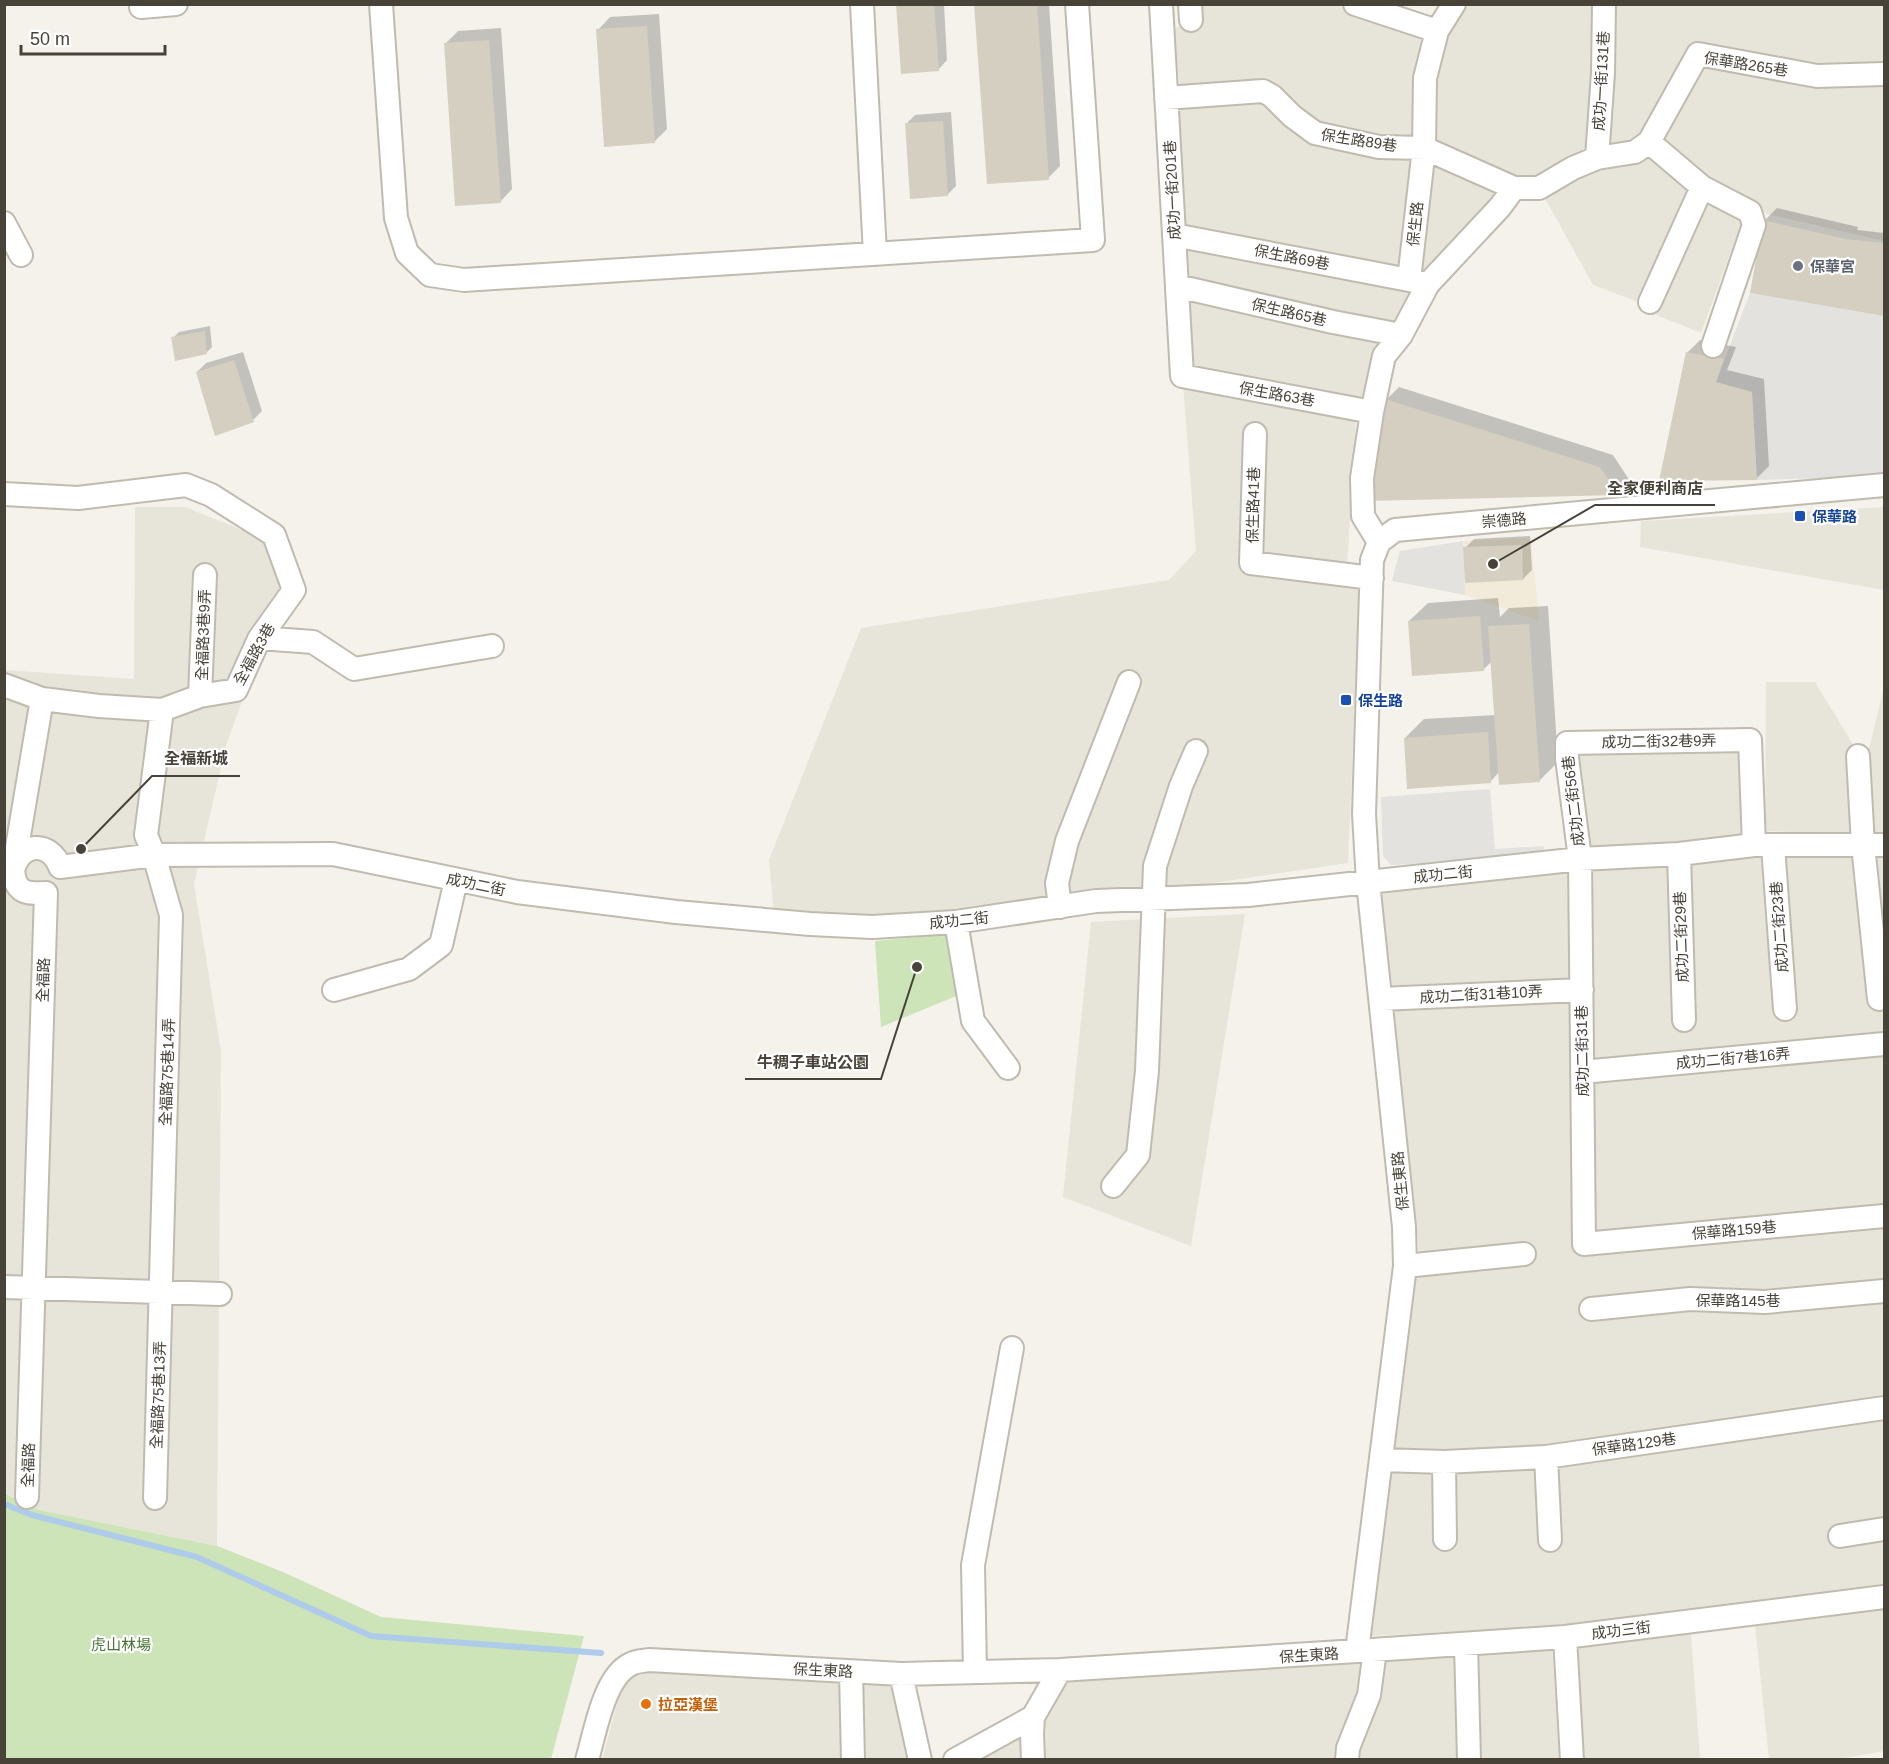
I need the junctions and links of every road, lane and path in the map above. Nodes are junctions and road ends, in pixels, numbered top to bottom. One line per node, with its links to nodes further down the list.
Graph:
1 (176, 4): 9 (street)
2 (381, 4): 20 (street)
3 (862, 4): 20 (street)
4 (1077, 4): 20 (street)
5 (1161, 4): 12 (street, 成功一街201巷)
6 (1454, 4): 10 (street, 保生路)
7 (1604, 4): 15 (street, 成功一街131巷)
8 (1358, 5): 10 (street)
9 (141, 7)
10 (1437, 31): 14 (street, 保生路)
11 (1884, 74): 13 (street, 保華路265巷)
12 (1166, 98): 14 (street, 保生路89巷); 19 (street, 成功一街201巷)
13 (1649, 142): 15 (street); 16 (street)
14 (1424, 148): 17 (street); 22 (street, 保生路)
15 (1598, 158): 17 (street)
16 (1702, 187): 24 (street); 26 (street)
17 (1514, 188): 22 (street)
18 (4, 223): 21 (street)
19 (1174, 235): 22 (street, 保生路69巷); 23 (street, 成功一街201巷)
20 (875, 254)
21 (21, 255)
22 (1419, 282): 25 (street, 保生路)
23 (1177, 286): 25 (street, 保生路65巷); 27 (street, 成功一街201巷)
24 (1650, 302)
25 (1401, 334): 28 (street, 保生路)
26 (1713, 346)
27 (1182, 376): 28 (street, 保生路63巷)
28 (1372, 412): 32 (street, 保生路)
29 (1255, 434): 34 (street, 保生路41巷)
30 (1884, 485): 32 (street, 崇德路)
31 (4, 494): 35 (street, 全福路3巷)
32 (1379, 542): 34 (street)
33 (205, 575): 39 (street, 全福路3巷9弄)
34 (1371, 578): 54 (street)
35 (260, 638): 36 (street); 39 (street, 全福路3巷)
36 (492, 646)
37 (1129, 682): 57 (street)
38 (4, 685): 40 (street, 全福路3巷)
39 (200, 696): 41 (street, 全福路3巷)
40 (42, 699): 41 (street, 全福路3巷); 52 (street)
41 (162, 710): 49 (street, 全福路75巷14弄)
42 (1750, 740): 43 (street, 成功二街32巷9弄); 47 (street, 成功二街23巷)
43 (1567, 744): 51 (street, 成功二街56巷)
44 (1196, 751): 56 (street)
45 (1858, 756): 46 (street)
46 (1874, 845): 47 (street, 成功二街); 62 (street)
47 (1763, 846): 48 (street, 成功二街); 63 (street, 成功二街23巷)
48 (1679, 854): 51 (street, 成功二街); 64 (street, 成功二街29巷)
49 (154, 855): 50 (street, 成功二街); 53 (street, 成功二街); 76 (street, 全福路75巷14弄)
50 (53, 859): 52 (street); 55 (street)
51 (1580, 859): 54 (street, 成功二街); 60 (street, 成功二街31巷)
52 (11, 880): 55 (street)
53 (456, 880): 58 (street, 成功二街); 59 (street)
54 (1368, 882): 56 (street, 成功二街); 61 (street, 保生東路)
55 (46, 893): 74 (street, 全福路)
56 (1153, 899): 57 (street, 成功二街); 68 (street)
57 (1060, 907): 58 (street, 成功二街)
58 (956, 922): 66 (street)
59 (334, 990)
60 (1581, 990): 61 (street, 成功二街31巷10弄); 67 (street, 成功二街31巷)
61 (1381, 999): 72 (street, 保生東路)
62 (1879, 999)
63 (1785, 1008)
64 (1684, 1020)
65 (1884, 1044): 67 (street, 成功二街7巷16弄)
66 (1008, 1068)
67 (1582, 1072): 70 (street, 成功二街31巷)
68 (1113, 1186)
69 (1884, 1216): 70 (street, 保華路159巷)
70 (1584, 1244)
71 (1524, 1254): 72 (street)
72 (1405, 1266): 82 (street, 保生東路)
73 (4, 1287): 74 (street)
74 (34, 1288): 76 (street); 84 (street, 全福路)
75 (1884, 1291): 78 (street, 保華路145巷)
76 (161, 1292): 77 (street); 85 (street, 全福路75巷13弄)
77 (220, 1294)
78 (1591, 1309)
79 (1012, 1348): 96 (street)
80 (1884, 1408): 81 (street, 保華路129巷)
81 (1545, 1456): 83 (street, 保華路129巷); 89 (street)
82 (1382, 1460): 83 (street, 保華路129巷); 93 (street, 保生東路)
83 (1444, 1462): 88 (street)
84 (27, 1497)
85 (155, 1498)
86 (1884, 1529): 87 (street)
87 (1840, 1536)
88 (1445, 1539)
89 (1550, 1540)
90 (1884, 1597): 91 (street, 成功三街)
91 (1565, 1637): 92 (street, 成功三街); 106 (street)
92 (1466, 1644): 93 (street, 成功三街); 105 (street)
93 (1366, 1650): 94 (street, 保生東路); 104 (street)
94 (1060, 1670): 96 (street, 保生東路); 98 (street)
95 (851, 1672): 97 (street, 保生東路); 99 (street, 保生東路); 100 (street)
96 (975, 1672): 97 (street, 保生東路)
97 (901, 1674): 101 (street)
98 (1033, 1717): 102 (street); 103 (street)
99 (587, 1760)
100 (853, 1760)
101 (920, 1760)
102 (955, 1760)
103 (1033, 1760)
104 (1347, 1760)
105 (1469, 1760)
106 (1572, 1760)

